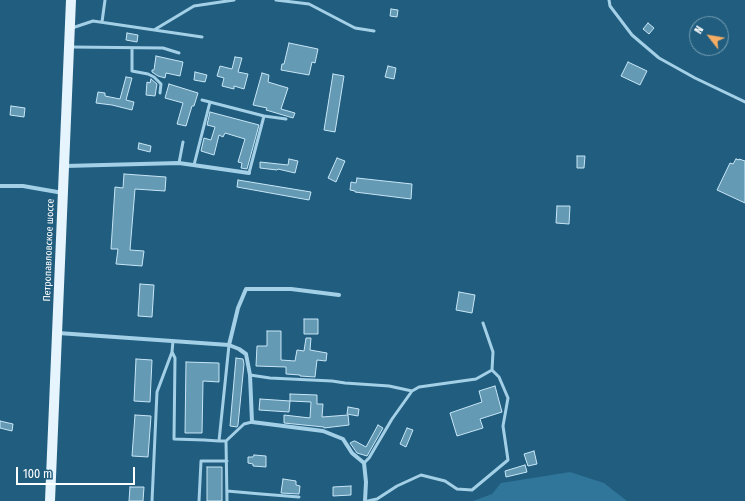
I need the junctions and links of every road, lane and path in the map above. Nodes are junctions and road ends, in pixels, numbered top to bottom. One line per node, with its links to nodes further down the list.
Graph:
1 (71, 0): 7 (main road, Петропавловское шоссе)
2 (105, 0): 6 (lane)
3 (234, 0): 8 (lane)
4 (276, 0): 9 (lane)
5 (609, 0): 17 (lane)
6 (102, 22): 7 (lane); 8 (lane)
7 (70, 28): 11 (main road, Петропавловское шоссе)
8 (154, 30): 10 (lane)
9 (374, 31)
10 (202, 37)
11 (69, 47): 12 (lane); 23 (main road, Петропавловское шоссе)
12 (132, 48): 13 (lane); 14 (lane)
13 (179, 53)
14 (160, 93)
15 (202, 100): 16 (lane)
16 (210, 102): 18 (lane); 22 (lane)
17 (745, 102)
18 (264, 116): 19 (lane); 24 (lane)
19 (286, 120)
20 (183, 142): 21 (lane)
21 (179, 163): 22 (street); 23 (street)
22 (194, 165): 24 (street)
23 (64, 166): 26 (main road, Петропавловское шоссе)
24 (249, 173)
25 (0, 186): 26 (street)
26 (63, 193): 29 (main road, Петропавловское шоссе)
27 (339, 295): 31 (street)
28 (483, 323): 33 (lane)
29 (57, 333): 30 (street); 43 (main road, Петропавловское шоссе)
30 (174, 341): 31 (street); 32 (lane)
31 (229, 346): 34 (street); 37 (lane)
32 (172, 352): 37 (lane); 44 (lane)
33 (492, 370): 35 (lane); 47 (lane)
34 (250, 375): 35 (lane); 36 (street)
35 (412, 391): 40 (lane)
36 (252, 422): 38 (lane); 40 (street)
37 (219, 441): 38 (lane)
38 (226, 441): 39 (lane)
39 (227, 461): 41 (lane); 45 (lane)
40 (364, 463): 47 (street)
41 (227, 491): 42 (lane); 46 (lane)
42 (299, 497)
43 (50, 501)
44 (152, 501)
45 (199, 501)
46 (227, 501)
47 (367, 501)

